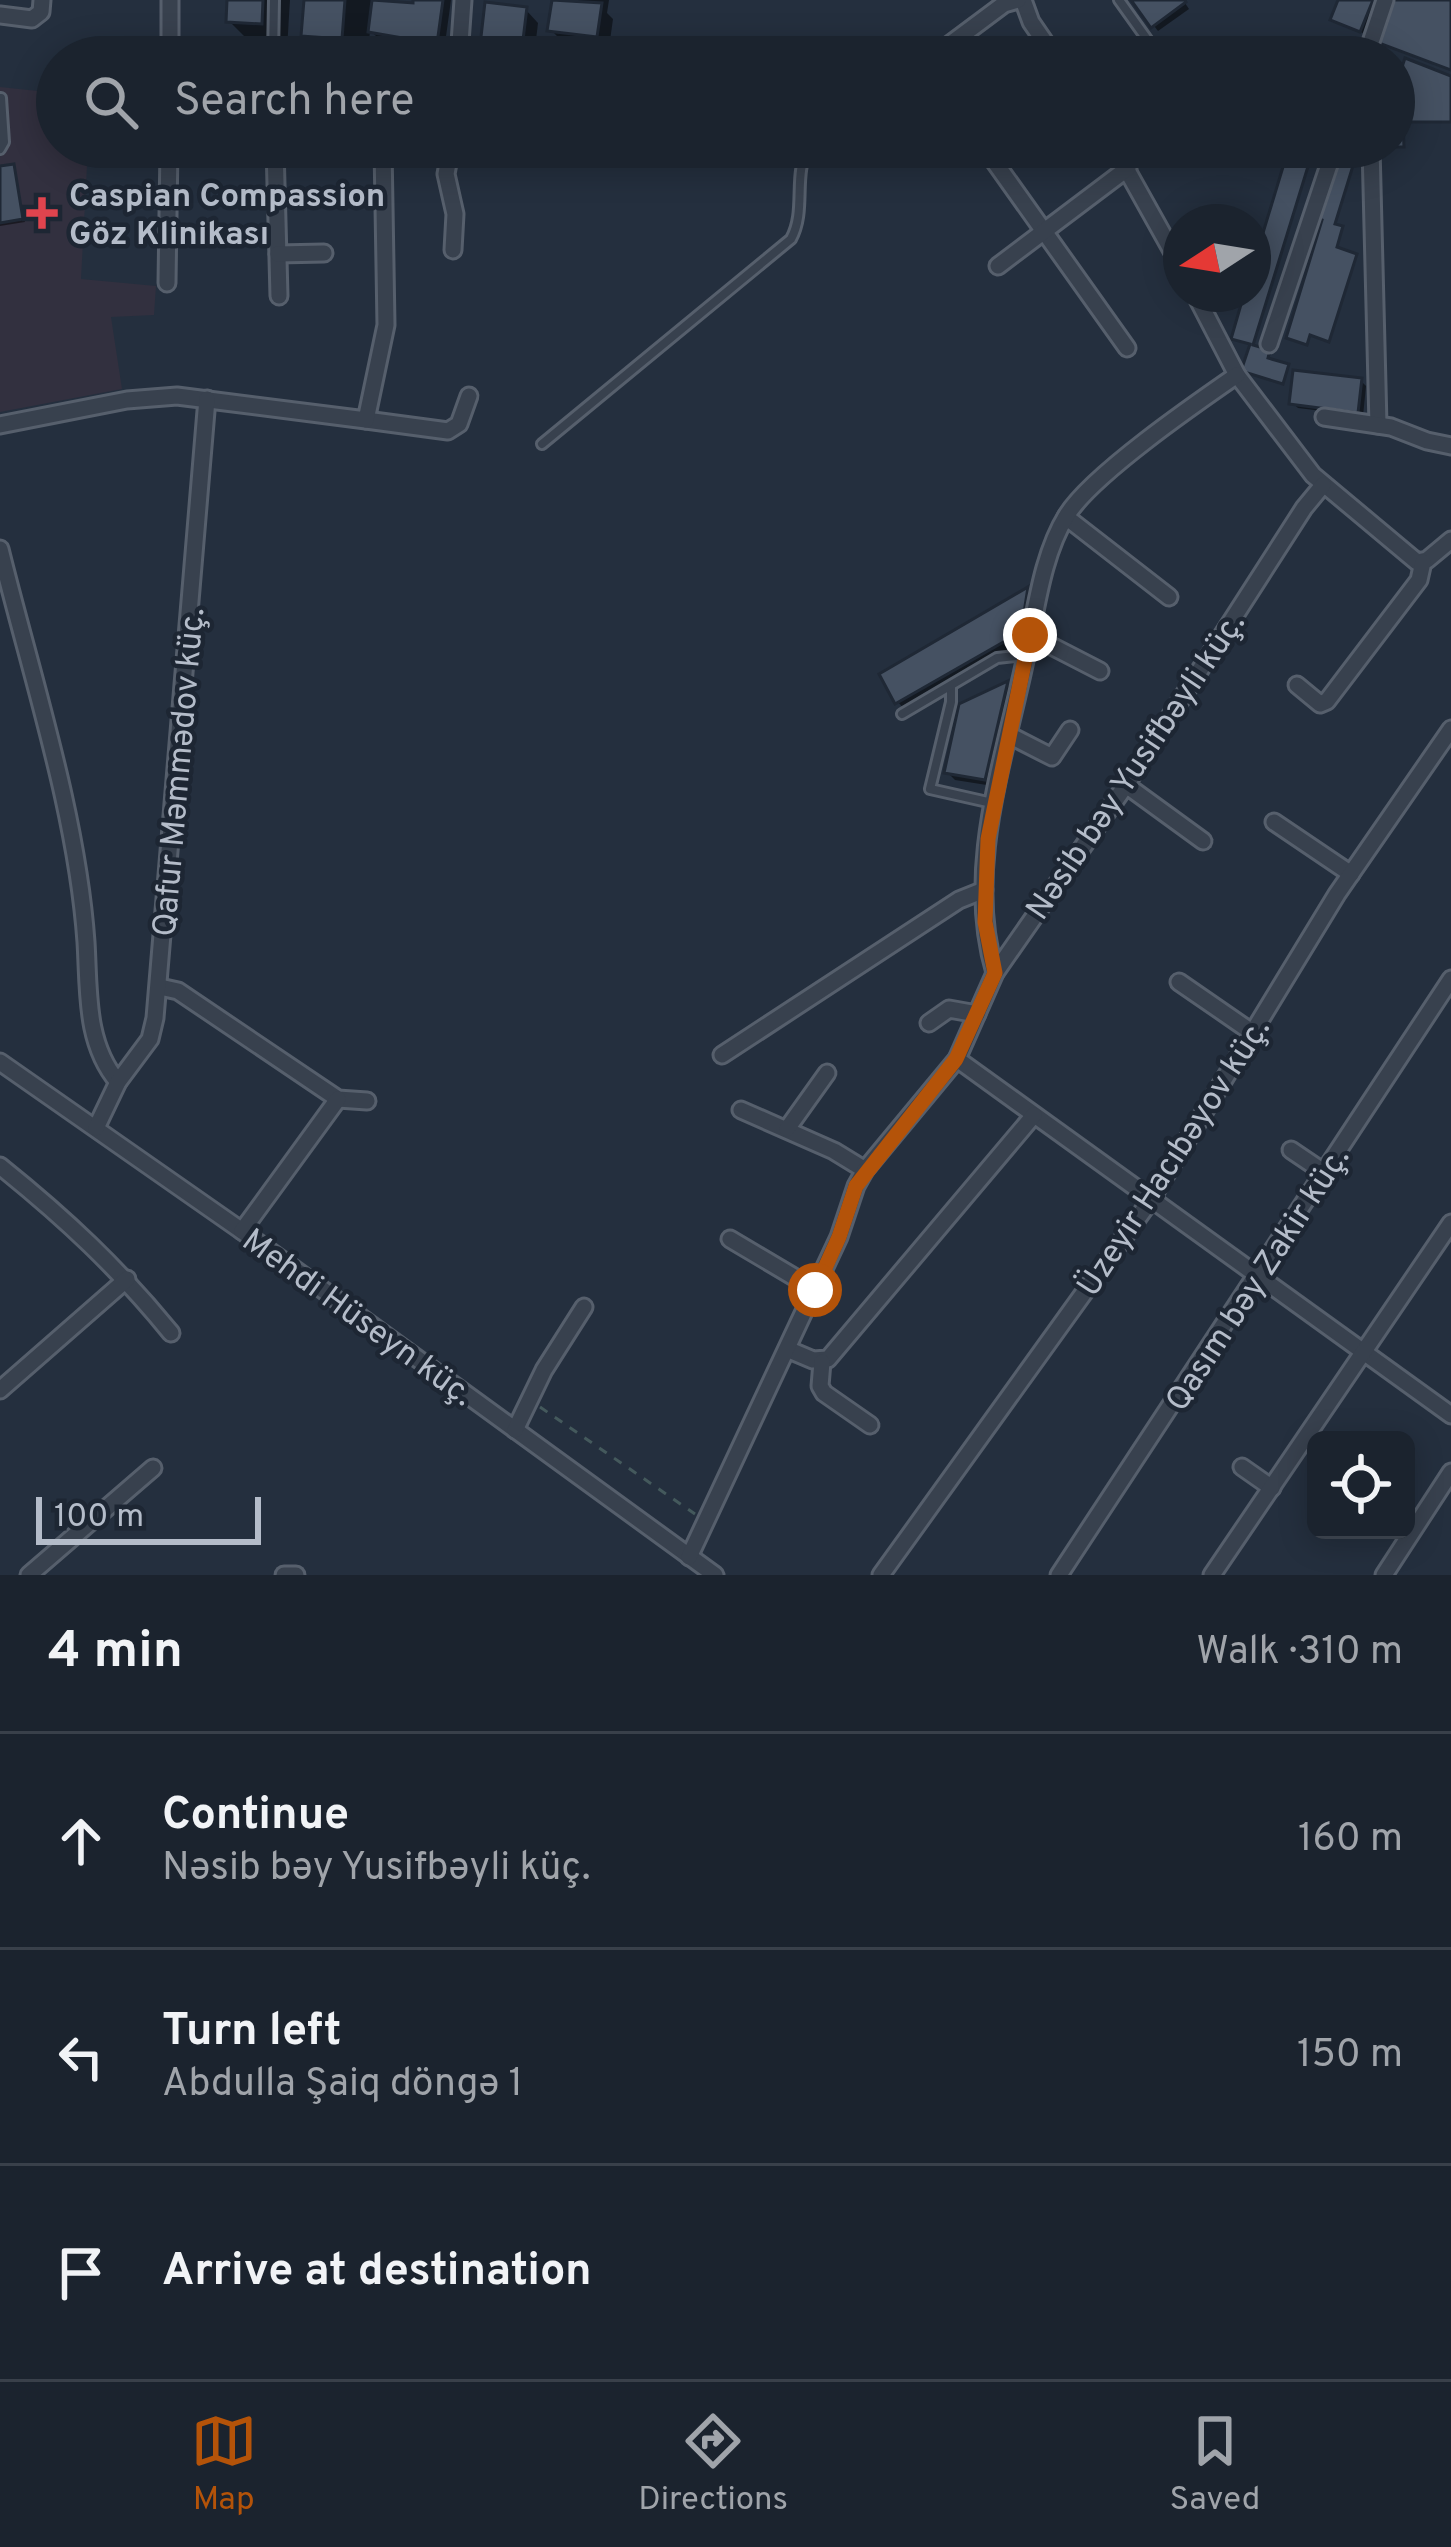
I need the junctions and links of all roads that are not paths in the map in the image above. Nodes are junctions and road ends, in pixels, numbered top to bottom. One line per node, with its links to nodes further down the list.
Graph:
1 (41, 0): 8 (street)
2 (170, 0): 9 (street)
3 (274, 0): 10 (lane)
4 (463, 0): 11 (street)
5 (1021, 0): 12 (street); 13 (street)
6 (1119, 0): 14 (lane)
7 (1385, 0): 15 (street)
8 (0, 15)
9 (170, 36)
10 (273, 36)
11 (461, 36)
12 (961, 36)
13 (1040, 36)
14 (1144, 36)
15 (1373, 36)
16 (1, 98): 17 (lane)
17 (0, 149)
18 (169, 168): 33 (street)
19 (276, 168): 31 (street)
20 (383, 168): 42 (street)
21 (447, 168): 29 (street)
22 (801, 168): 45 (lane)
23 (999, 168): 27 (street)
24 (1127, 168): 27 (street); 28 (street)
25 (1328, 168): 36 (street)
26 (1372, 168): 44 (street)
27 (1044, 231): 32 (street); 37 (street)
28 (1163, 233)
29 (453, 250)
30 (324, 253): 31 (street)
31 (278, 254): 34 (street)
32 (998, 266)
33 (167, 283)
34 (279, 296)
35 (1204, 312): 38 (street)
36 (1269, 344)
37 (1127, 348)
38 (1237, 375): 47 (street); 48 (street)
39 (469, 396): 42 (street)
40 (208, 399): 42 (street); 43 (street); 71 (street, Qafur Məmmədov küç.)
41 (1324, 417): 44 (street)
42 (366, 420)
43 (0, 425)
44 (1378, 425): 46 (street)
45 (542, 444)
46 (1451, 446)
47 (1324, 485): 51 (street); 62 (street, Nəsib bəy Yusifbəyli küç.)
48 (1066, 517): 52 (street); 53 (street)
49 (1451, 540): 51 (street)
50 (0, 549): 79 (street)
51 (1423, 562): 56 (street)
52 (1169, 597)
53 (1030, 635): 54 (street); 55 (street)
54 (1027, 655): 57 (lane); 61 (street)
55 (1100, 671)
56 (1297, 685)
57 (950, 686): 58 (lane); 63 (lane)
58 (902, 714)
59 (1451, 729): 66 (street, Üzeyir Hacıbəyov küç.)
60 (1070, 730): 61 (street)
61 (1009, 735): 63 (street)
62 (1126, 785): 65 (street); 68 (street, Nəsib bəy Yusifbəyli küç.)
63 (993, 803): 67 (street)
64 (1274, 822): 66 (street)
65 (1203, 841)
66 (1351, 874): 74 (street, Üzeyir Hacıbəyov küç.)
67 (984, 890): 68 (street); 75 (street)
68 (995, 973): 72 (street, Nəsib bəy Yusifbəyli küç.)
69 (1451, 979): 89 (street, Qasım bəy Zakir küç.)
70 (1180, 982): 74 (street)
71 (160, 987): 79 (street, Qafur Məmmədov küç.); 80 (street)
72 (976, 1014): 73 (street); 76 (street, Nəsib bəy Yusifbəyli küç.)
73 (929, 1023)
74 (1252, 1033): 90 (street, Üzeyir Hacıbəyov küç.)
75 (722, 1055)
76 (956, 1059): 83 (street); 88 (street, Nəsib bəy Yusifbəyli küç.)
77 (0, 1062): 84 (street, Mehdi Hüseyn küç.)
78 (826, 1073): 85 (street)
79 (118, 1082): 84 (street, Qafur Məmmədov küç.)
80 (338, 1099): 81 (street); 92 (street)
81 (367, 1101)
82 (742, 1110): 85 (street)
83 (1034, 1115): 90 (street); 101 (street)
84 (96, 1128): 92 (street, Mehdi Hüseyn küç.)
85 (788, 1129): 88 (street)
86 (1291, 1150): 89 (street)
87 (0, 1166): 95 (street)
88 (865, 1170): 96 (street, Nəsib bəy Yusifbəyli küç.)
89 (1324, 1173): 94 (street, Qasım bəy Zakir küç.)
90 (1150, 1201): 94 (street); 114 (street, Üzeyir Hacıbəyov küç.)
91 (1451, 1223): 100 (street)
92 (242, 1231): 105 (street, Mehdi Hüseyn küç.)
93 (730, 1239): 96 (street)
94 (1258, 1275): 100 (street); 115 (street, Qasım bəy Zakir küç.)
95 (127, 1280): 98 (street); 102 (street)
96 (815, 1290): 99 (street, Nəsib bəy Yusifbəyli küç.)
97 (584, 1307): 105 (street)
98 (171, 1334)
99 (787, 1348): 101 (street); 110 (street, Nəsib bəy Yusifbəyli küç.)
100 (1366, 1350): 103 (street); 109 (street)
101 (822, 1362): 104 (street)
102 (0, 1390)
103 (1451, 1415)
104 (870, 1425)
105 (515, 1430): 110 (street, Mehdi Hüseyn küç.)
106 (1242, 1467): 109 (street)
107 (153, 1468): 112 (street)
108 (1451, 1472): 117 (street)
109 (1272, 1488): 116 (street)
110 (700, 1568)
111 (285, 1574): 113 (street)
112 (29, 1575)
113 (296, 1575)
114 (880, 1575)
115 (1059, 1575)
116 (1212, 1575)
117 (1384, 1575)

